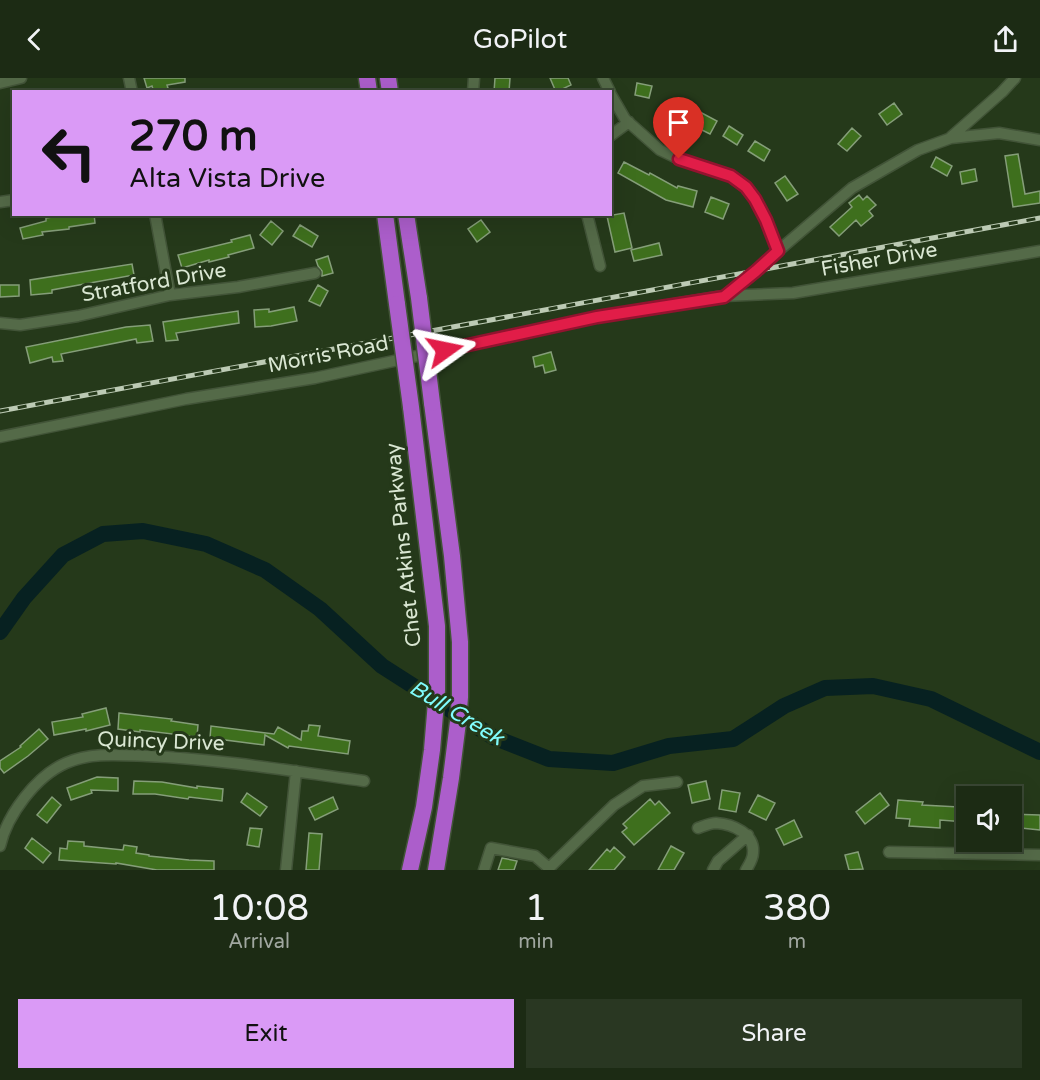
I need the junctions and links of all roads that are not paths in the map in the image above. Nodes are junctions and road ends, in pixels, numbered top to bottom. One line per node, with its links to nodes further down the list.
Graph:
1 (21, 78): 3 (street)
2 (1015, 78): 7 (street)
3 (0, 82)
4 (612, 96): 5 (street)
5 (629, 122): 6 (street); 13 (street)
6 (612, 135)
7 (951, 138): 8 (street); 13 (street)
8 (1040, 140)
9 (155, 216): 17 (street)
10 (385, 216): 33 (highway, Chet Atkins Parkway, bridge)
11 (406, 216): 23 (highway, bridge)
12 (588, 216): 15 (street)
13 (778, 251): 18 (street)
14 (1040, 251): 18 (street, Fisher Drive)
15 (600, 266)
16 (315, 273): 17 (street, Stratford Drive)
17 (170, 295): 19 (street, Stratford Drive)
18 (724, 297): 20 (street, Morris Road)
19 (0, 323)
20 (0, 437)
21 (296, 771): 22 (street, Quincy Drive); 27 (street, Quincy Drive); 32 (street)
22 (364, 781)
23 (454, 781): 34 (highway); 35 (highway)
24 (677, 782): 31 (street)
25 (698, 828): 26 (street)
26 (748, 835): 30 (street); 37 (street)
27 (0, 846)
28 (890, 852): 29 (street)
29 (1040, 855)
30 (718, 867)
31 (549, 869): 36 (street)
32 (286, 870)
33 (410, 870)
34 (436, 870)
35 (446, 870)
36 (484, 870)
37 (746, 870)

